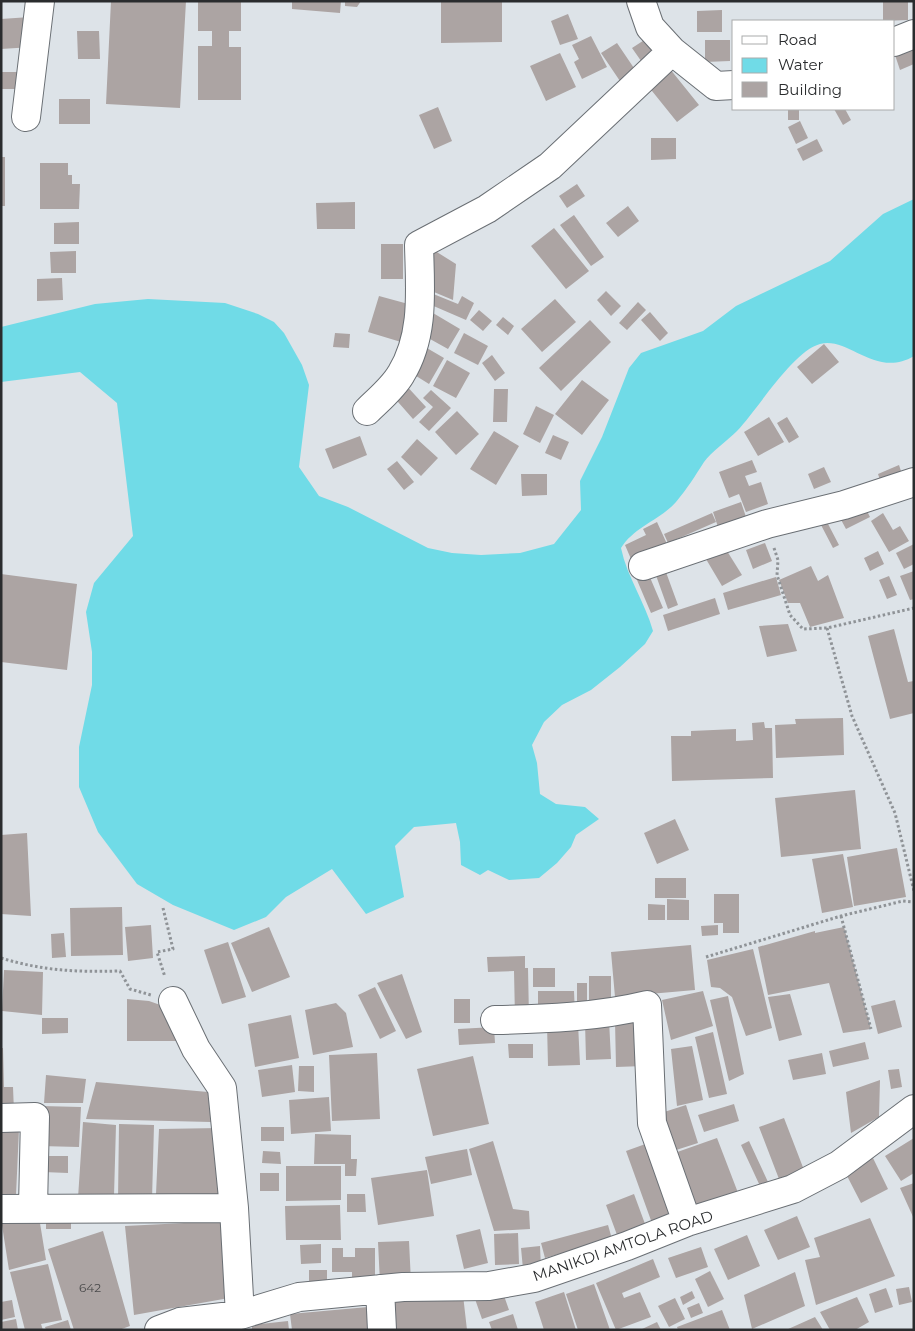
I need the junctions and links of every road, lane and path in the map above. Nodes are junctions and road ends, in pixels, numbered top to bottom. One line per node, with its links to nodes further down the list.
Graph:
1 (40, 1): 7 (street)
2 (641, 1): 5 (street)
3 (914, 34): 4 (street)
4 (895, 42)
5 (672, 51): 6 (street); 8 (street)
6 (732, 85)
7 (26, 117)
8 (367, 412)
9 (914, 482): 10 (street)
10 (767, 524): 11 (street); 13 (path)
11 (643, 566)
12 (914, 608): 13 (path)
13 (827, 628): 14 (path)
14 (914, 891)
15 (914, 902): 17 (path)
16 (163, 908): 20 (path)
17 (841, 916): 18 (path); 22 (path)
18 (706, 957)
19 (1, 958): 20 (path)
20 (173, 1001): 27 (street)
21 (495, 1020): 28 (street)
22 (871, 1029)
23 (914, 1109): 28 (street, MANIKDI AMTOLA ROAD)
24 (1, 1118): 26 (street)
25 (1, 1208): 26 (street)
26 (34, 1208): 27 (street)
27 (234, 1208): 30 (street)
28 (687, 1222): 29 (street, MANIKDI AMTOLA ROAD)
29 (380, 1289): 30 (street, MANIKDI AMTOLA ROAD); 32 (street)
30 (240, 1315): 31 (street, MANIKDI AMTOLA ROAD)
31 (159, 1330)
32 (382, 1330)

